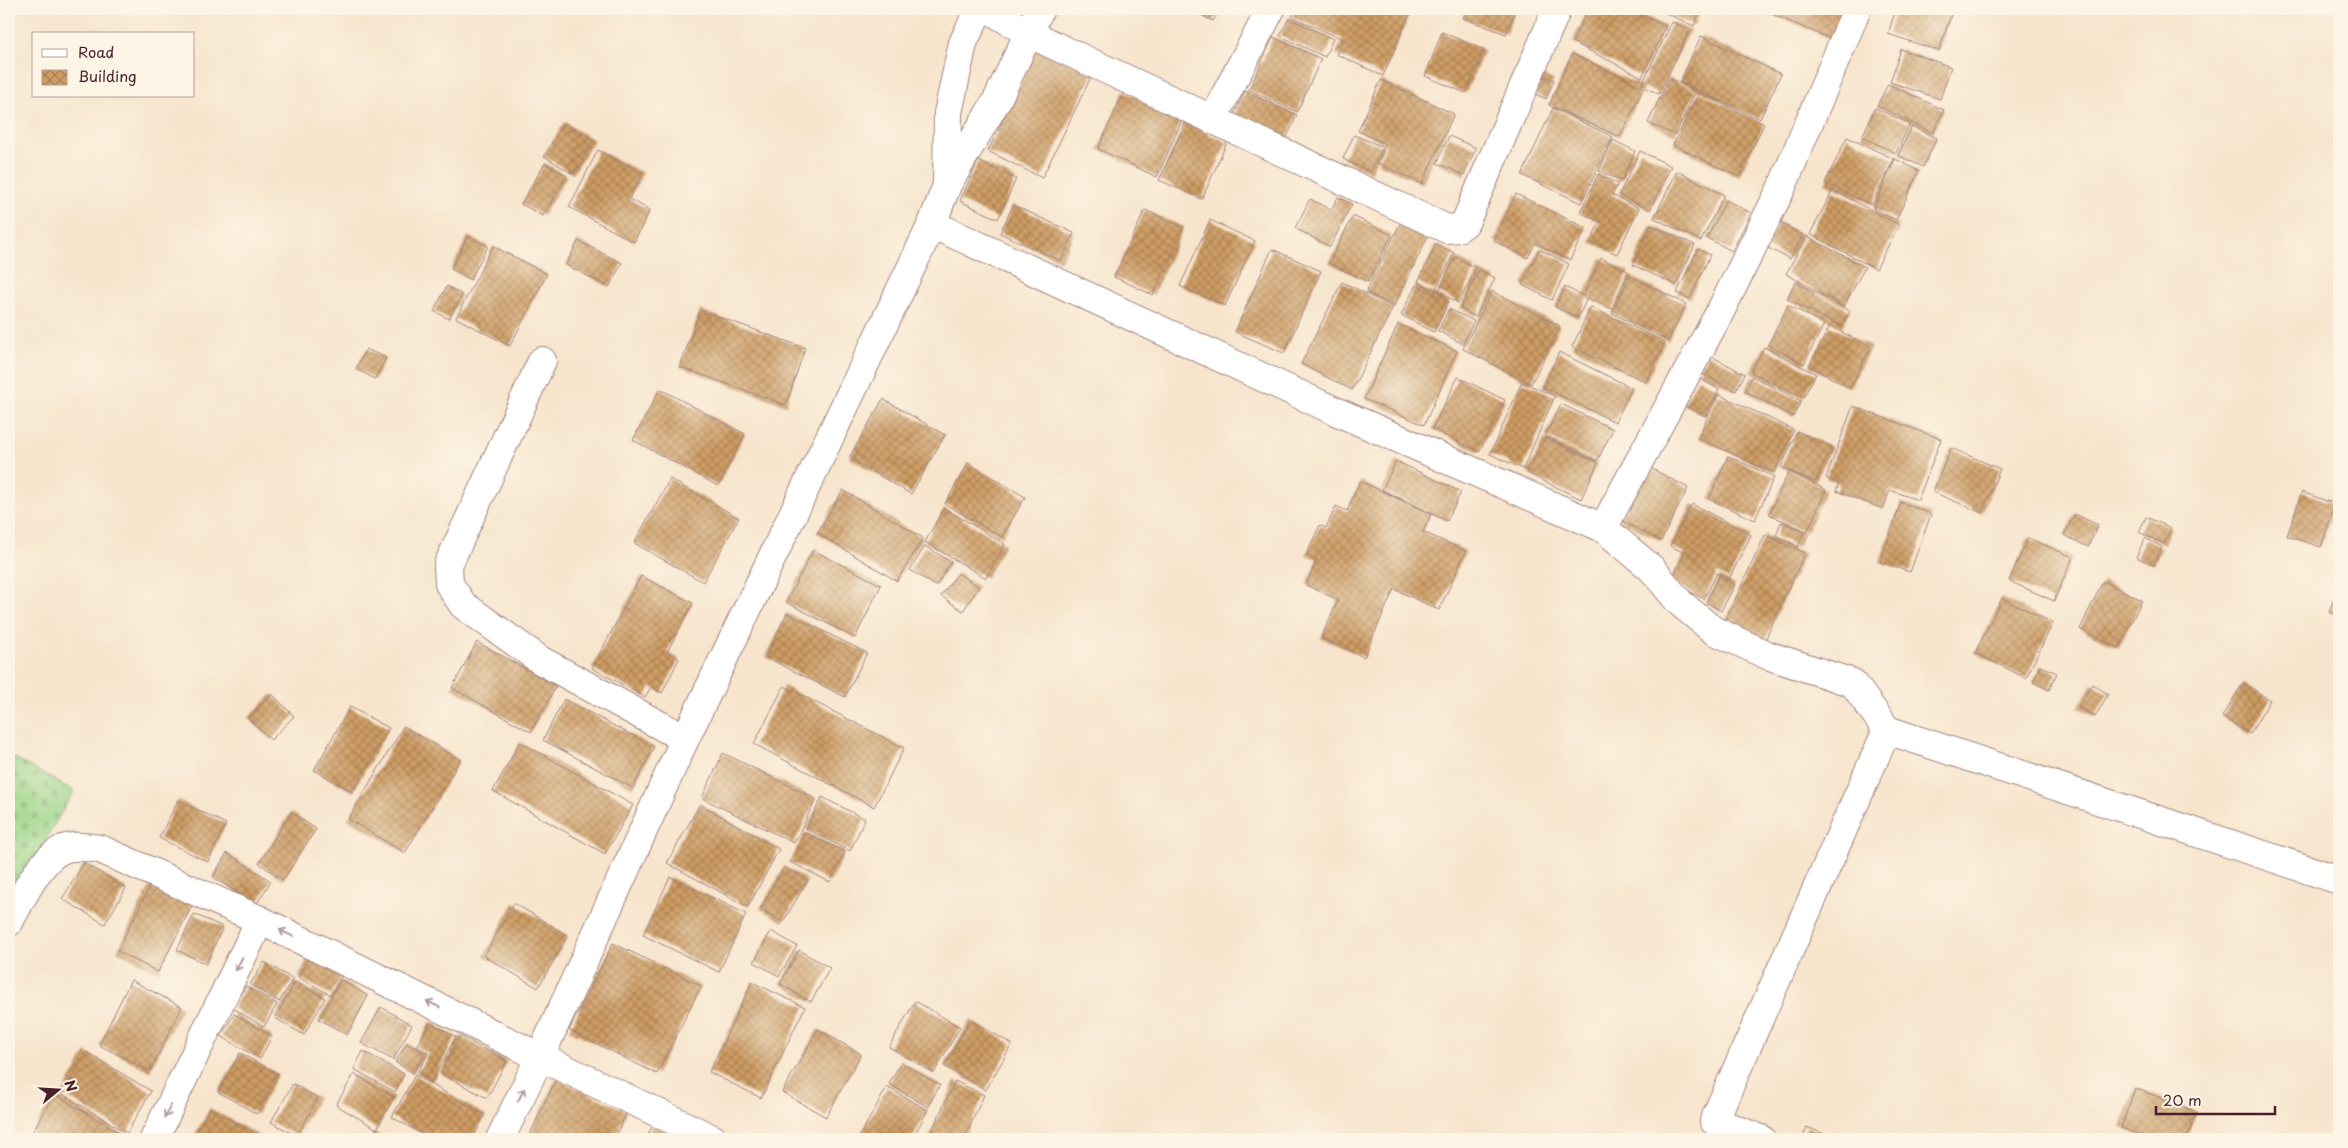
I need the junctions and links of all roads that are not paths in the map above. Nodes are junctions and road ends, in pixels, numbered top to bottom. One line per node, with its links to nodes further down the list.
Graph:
1 (979, 9): 9 (street)
2 (989, 9): 7 (street)
3 (1040, 9): 7 (street)
4 (1271, 9): 8 (street)
5 (1557, 9): 8 (street)
6 (1858, 9): 12 (street)
7 (1030, 34): 8 (street); 9 (street)
8 (1212, 120)
9 (947, 185): 10 (street)
10 (932, 224): 12 (street); 14 (street)
11 (542, 361): 14 (street)
12 (1604, 528): 13 (street)
13 (1887, 730): 15 (street); 22 (street)
14 (685, 739): 18 (street)
15 (2339, 880)
16 (260, 920): 17 (street); 18 (street, one-way to 16); 19 (street, one-way to 19)
17 (9, 922)
18 (540, 1057): 20 (street, one-way to 18); 21 (street)
19 (154, 1139)
20 (500, 1139)
21 (713, 1139)
22 (1761, 1139)

